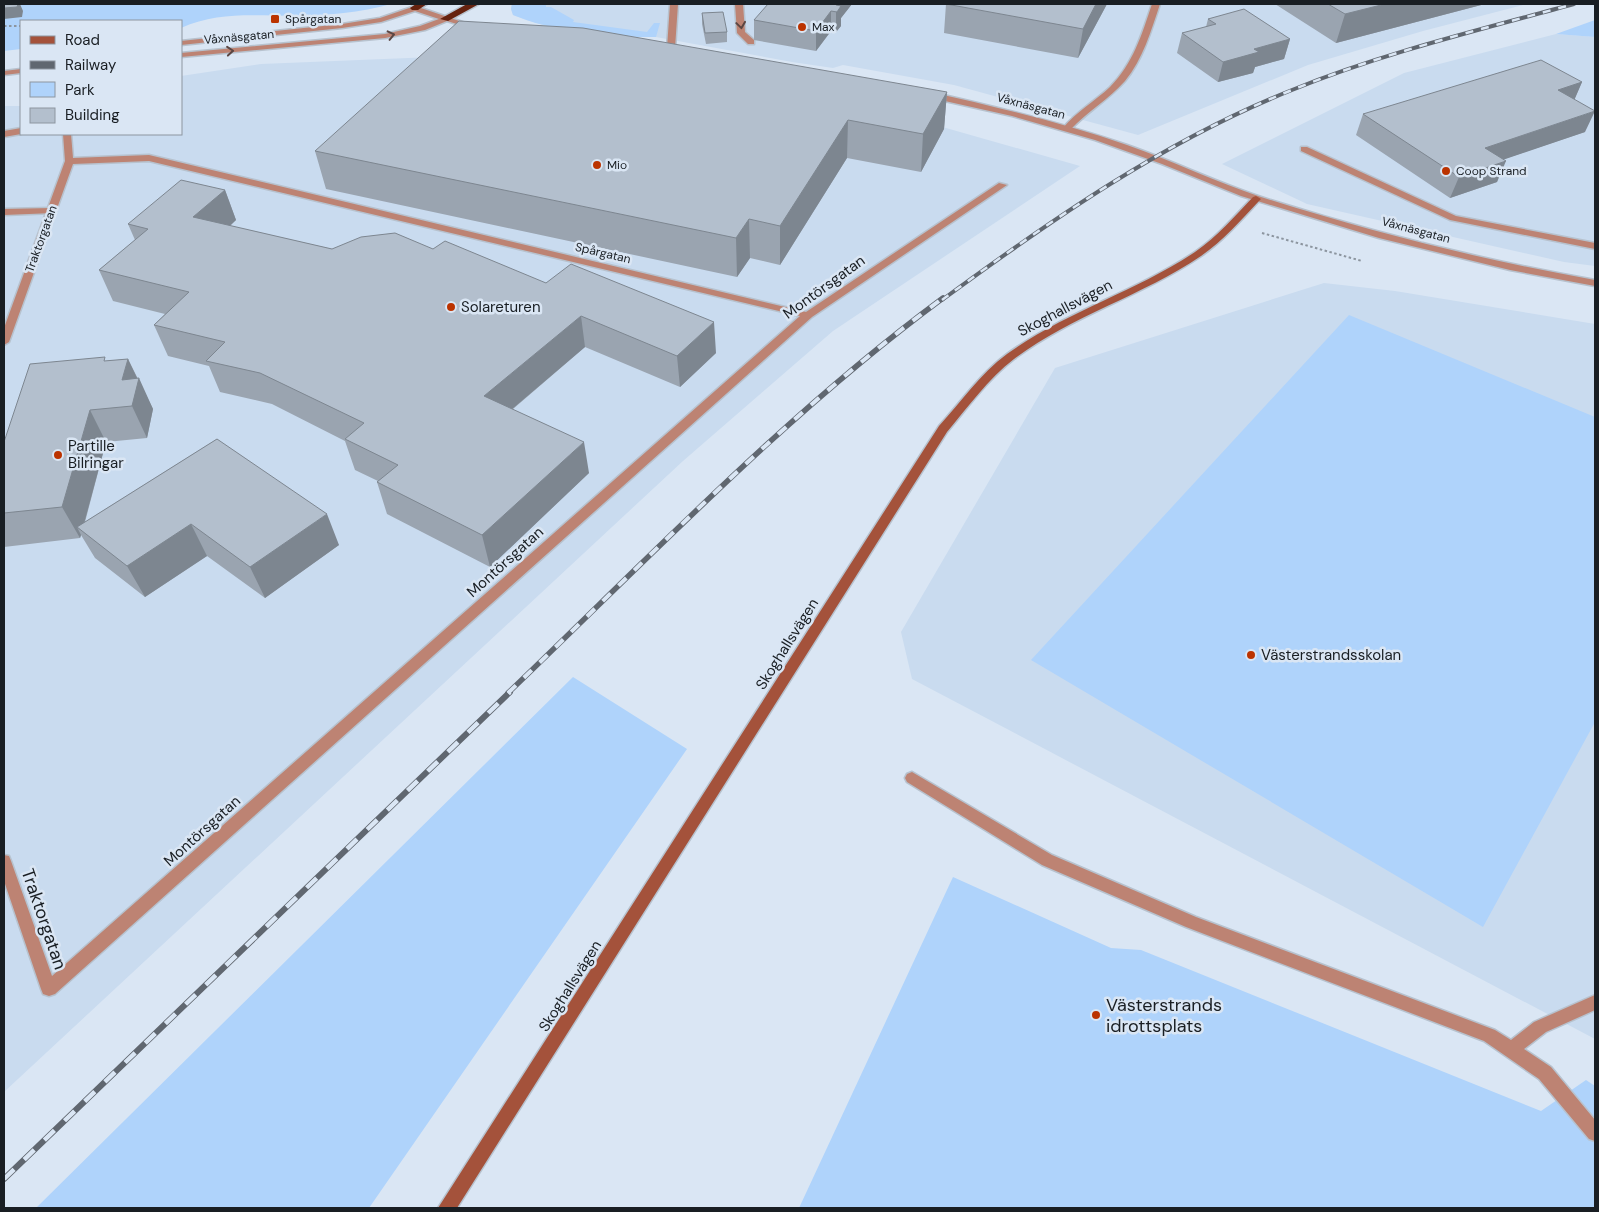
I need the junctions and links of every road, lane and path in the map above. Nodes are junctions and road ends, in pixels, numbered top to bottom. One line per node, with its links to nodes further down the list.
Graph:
1 (474, 4): 6 (highway)
2 (674, 4): 13 (street)
3 (739, 4): 10 (street, one-way to 10)
4 (1156, 4): 19 (street)
5 (418, 6): 6 (street, Våxnäsgatan); 11 (street, Våxnäsgatan)
6 (445, 19): 9 (street, Våxnäsgatan); 15 (street, Våxnäsgatan, one-way to 6)
7 (4, 26): 8 (path)
8 (20, 26)
9 (484, 29)
10 (751, 42)
11 (182, 43)
12 (661, 47): 13 (street)
13 (671, 48): 14 (street)
14 (680, 49)
15 (182, 55)
16 (20, 71): 17 (street)
17 (4, 73)
18 (921, 93): 19 (street, Våxnäsgatan)
19 (1067, 128): 26 (street, Våxnäsgatan)
20 (20, 131): 21 (street)
21 (4, 134)
22 (67, 135): 24 (street, Traktorgatan)
23 (1304, 149): 30 (street)
24 (69, 161): 27 (street, Traktorgatan); 33 (street, Spårgatan)
25 (1002, 185): 33 (street, Montörsgatan)
26 (1256, 199): 29 (main road, Skoghallsvägen); 32 (street, Våxnäsgatan)
27 (51, 211): 28 (street); 34 (street, Traktorgatan)
28 (4, 212)
29 (1233, 224): 31 (path); 41 (main road, Skoghallsvägen)
30 (1595, 246)
31 (1371, 264)
32 (1595, 282)
33 (808, 315): 37 (street, Montörsgatan)
34 (5, 337)
35 (912, 778): 39 (street)
36 (4, 861): 37 (street, Traktorgatan)
37 (48, 989)
38 (1595, 1002): 39 (street)
39 (1511, 1050): 40 (street)
40 (1595, 1133)
41 (447, 1208)

